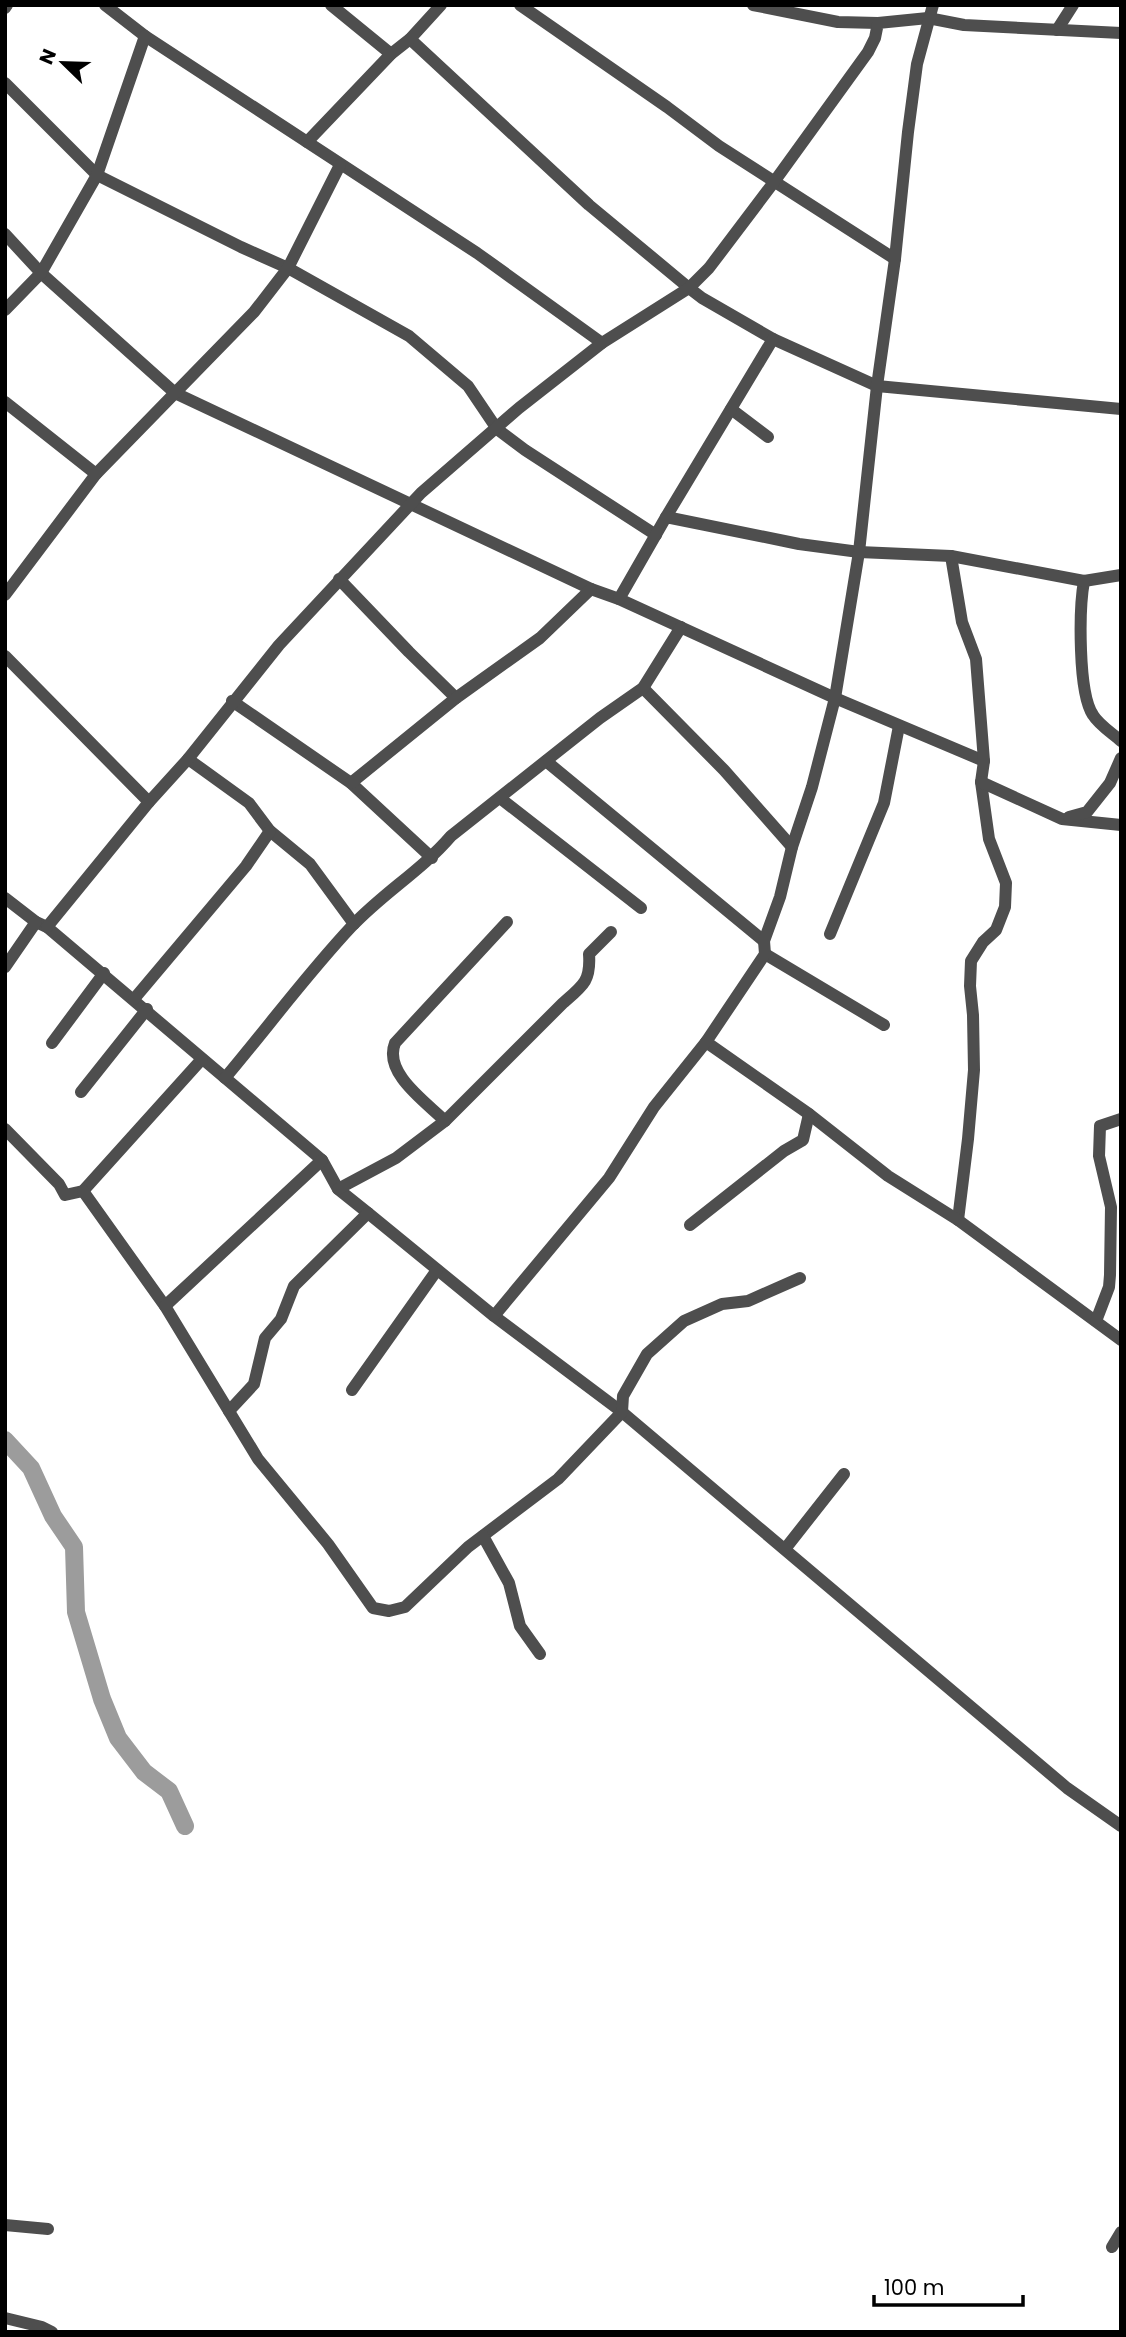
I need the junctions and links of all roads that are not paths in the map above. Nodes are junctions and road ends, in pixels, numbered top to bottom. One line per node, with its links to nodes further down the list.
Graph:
1 (331, 5): 15 (street)
2 (441, 5): 14 (street)
3 (520, 5): 20 (street)
4 (752, 5): 8 (street)
5 (933, 5): 9 (street)
6 (1073, 5): 11 (street)
7 (110, 6): 13 (street)
8 (807, 11): 10 (street)
9 (928, 18): 10 (street); 11 (street); 22 (street)
10 (878, 23): 20 (street)
11 (1057, 30): 12 (street)
12 (1121, 33)
13 (145, 36): 17 (street); 19 (street)
14 (410, 38): 15 (street); 25 (street)
15 (390, 54): 17 (street)
16 (5, 83): 19 (street)
17 (307, 142): 18 (street)
18 (340, 165): 23 (street); 28 (street)
19 (97, 175): 23 (street); 24 (street)
20 (775, 182): 22 (street); 25 (street)
21 (5, 234): 24 (street)
22 (895, 259): 29 (street)
23 (288, 268): 30 (street); 34 (street)
24 (41, 273): 26 (street); 30 (street)
25 (689, 288): 27 (street); 28 (street)
26 (5, 310)
27 (773, 339): 29 (street); 32 (street)
28 (602, 343): 34 (street)
29 (877, 386): 33 (street); 40 (street)
30 (175, 393): 36 (street); 37 (street)
31 (5, 402): 36 (street)
32 (731, 409): 35 (street); 38 (street)
33 (1121, 409)
34 (497, 429): 37 (street); 39 (street)
35 (768, 437)
36 (96, 474): 46 (street)
37 (410, 505): 43 (street); 45 (street)
38 (666, 517): 39 (street); 40 (street)
39 (656, 536): 47 (street)
40 (859, 552): 41 (street); 52 (street)
41 (951, 556): 44 (street); 59 (street)
42 (1121, 575): 44 (street)
43 (339, 579): 51 (street); 53 (street)
44 (1084, 581): 55 (street)
45 (591, 589): 47 (street); 51 (street)
46 (5, 595)
47 (619, 599): 48 (street)
48 (681, 627): 50 (street); 52 (street)
49 (5, 656): 63 (street)
50 (643, 688): 58 (street); 67 (street)
51 (456, 698): 61 (street)
52 (835, 698): 54 (street); 67 (street)
53 (232, 701): 57 (street); 61 (street)
54 (899, 726): 59 (street); 75 (street)
55 (1121, 741)
56 (1121, 758): 64 (street)
57 (188, 759): 63 (street); 66 (street)
58 (546, 761): 62 (street); 76 (street)
59 (984, 761): 60 (street)
60 (981, 782): 64 (street); 96 (street)
61 (351, 783): 68 (street)
62 (500, 797): 68 (street); 70 (street)
63 (149, 802): 72 (street)
64 (1062, 819): 65 (street)
65 (1121, 825)
66 (270, 831): 73 (street); 79 (street)
67 (792, 847): 76 (street)
68 (432, 858): 73 (street)
69 (5, 898): 72 (street)
70 (641, 908)
71 (507, 922): 89 (street)
72 (42, 924): 77 (street); 78 (street)
73 (354, 924): 85 (street)
74 (611, 932): 89 (street)
75 (830, 934)
76 (764, 947): 81 (street); 82 (street)
77 (5, 967)
78 (104, 973): 79 (street); 83 (street)
79 (134, 999): 80 (street)
80 (147, 1009): 84 (street); 86 (street)
81 (884, 1025)
82 (706, 1042): 87 (street); 101 (street)
83 (52, 1043)
84 (202, 1059): 85 (street); 93 (street)
85 (225, 1078): 91 (street)
86 (81, 1093)
87 (809, 1114): 96 (street); 97 (street)
88 (1121, 1119): 94 (street)
89 (445, 1121): 92 (street)
90 (5, 1129): 93 (street)
91 (321, 1160): 92 (street); 100 (street)
92 (338, 1189): 95 (street)
93 (83, 1191): 100 (street)
94 (1116, 1206): 102 (street)
95 (368, 1213): 98 (street); 105 (street)
96 (958, 1220): 102 (street)
97 (690, 1225)
98 (437, 1270): 101 (street); 104 (street)
99 (800, 1278): 106 (street)
100 (165, 1306): 105 (street)
101 (494, 1316): 106 (street)
102 (1096, 1321): 103 (street)
103 (1121, 1340)
104 (352, 1390)
105 (229, 1411): 108 (street)
106 (622, 1412): 108 (street); 109 (street)
107 (844, 1474): 109 (street)
108 (483, 1536): 110 (street)
109 (785, 1549): 111 (street)
110 (540, 1654)
111 (1121, 1826)
112 (5, 2225): 113 (street)
113 (48, 2229)
114 (1121, 2232): 115 (street)
115 (1112, 2247)
116 (5, 2318): 117 (street)
117 (52, 2332)

